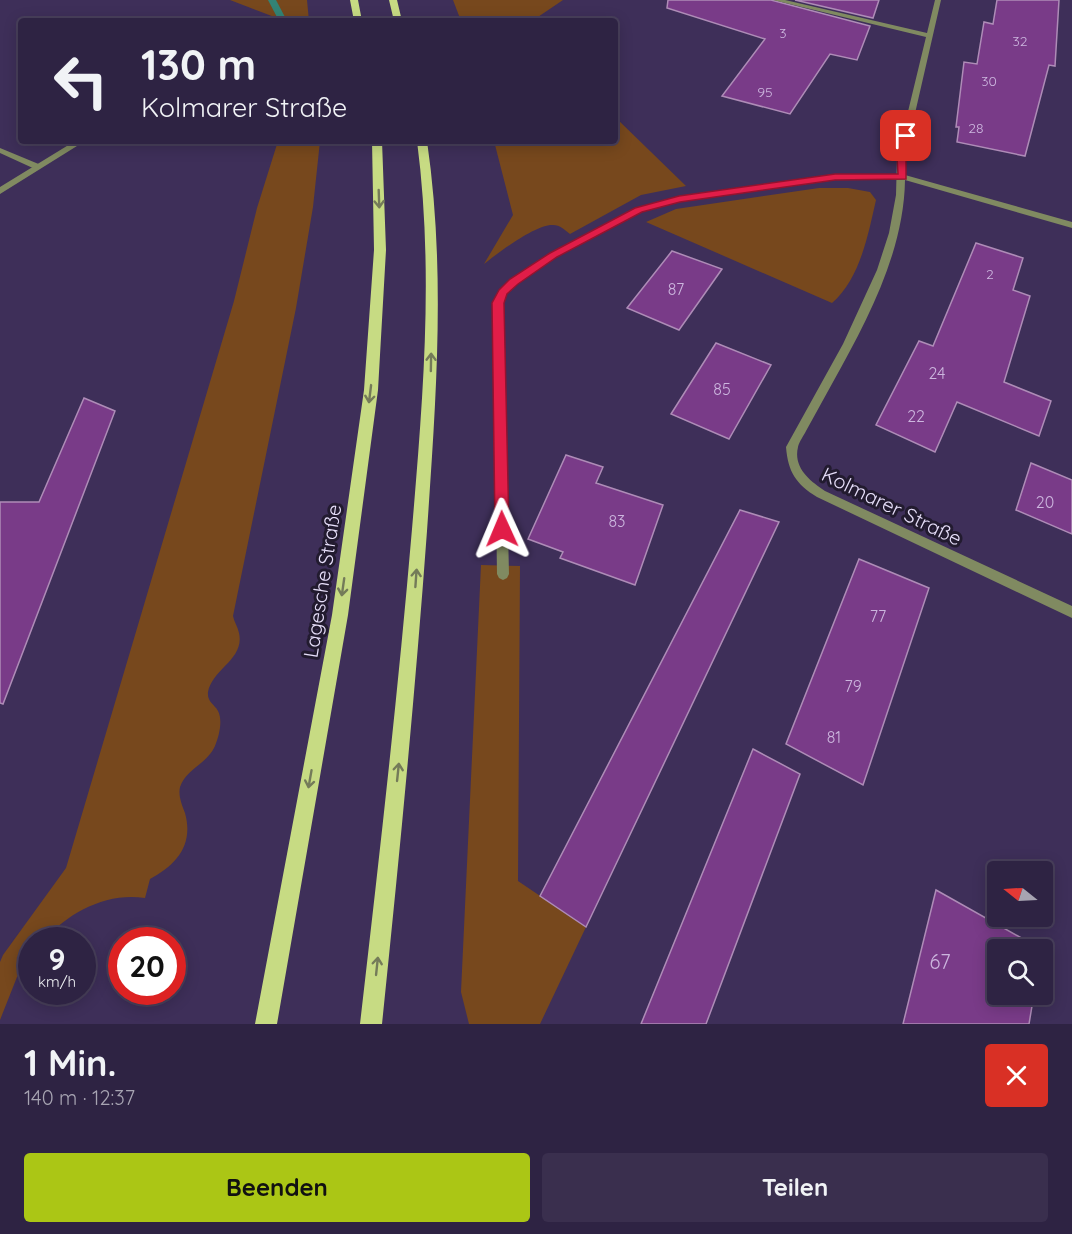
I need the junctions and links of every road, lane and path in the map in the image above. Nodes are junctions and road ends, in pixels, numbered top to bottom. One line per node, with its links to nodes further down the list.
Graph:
1 (354, 0): 5 (main road)
2 (393, 0): 6 (main road)
3 (776, 0): 7 (street)
4 (938, 0): 7 (street, Kolmarer Straße)
5 (357, 18)
6 (397, 18)
7 (928, 35): 13 (street, Kolmarer Straße)
8 (76, 144): 12 (street)
9 (376, 144): 18 (main road, Lagesche Straße, one-way to 18)
10 (422, 144): 19 (main road, one-way to 10)
11 (0, 150): 12 (street)
12 (38, 167): 14 (street)
13 (903, 177): 15 (street); 16 (street); 17 (street, Kolmarer Straße)
14 (0, 191)
15 (1072, 225)
16 (503, 574)
17 (1072, 612)
18 (266, 1024)
19 (371, 1024)

